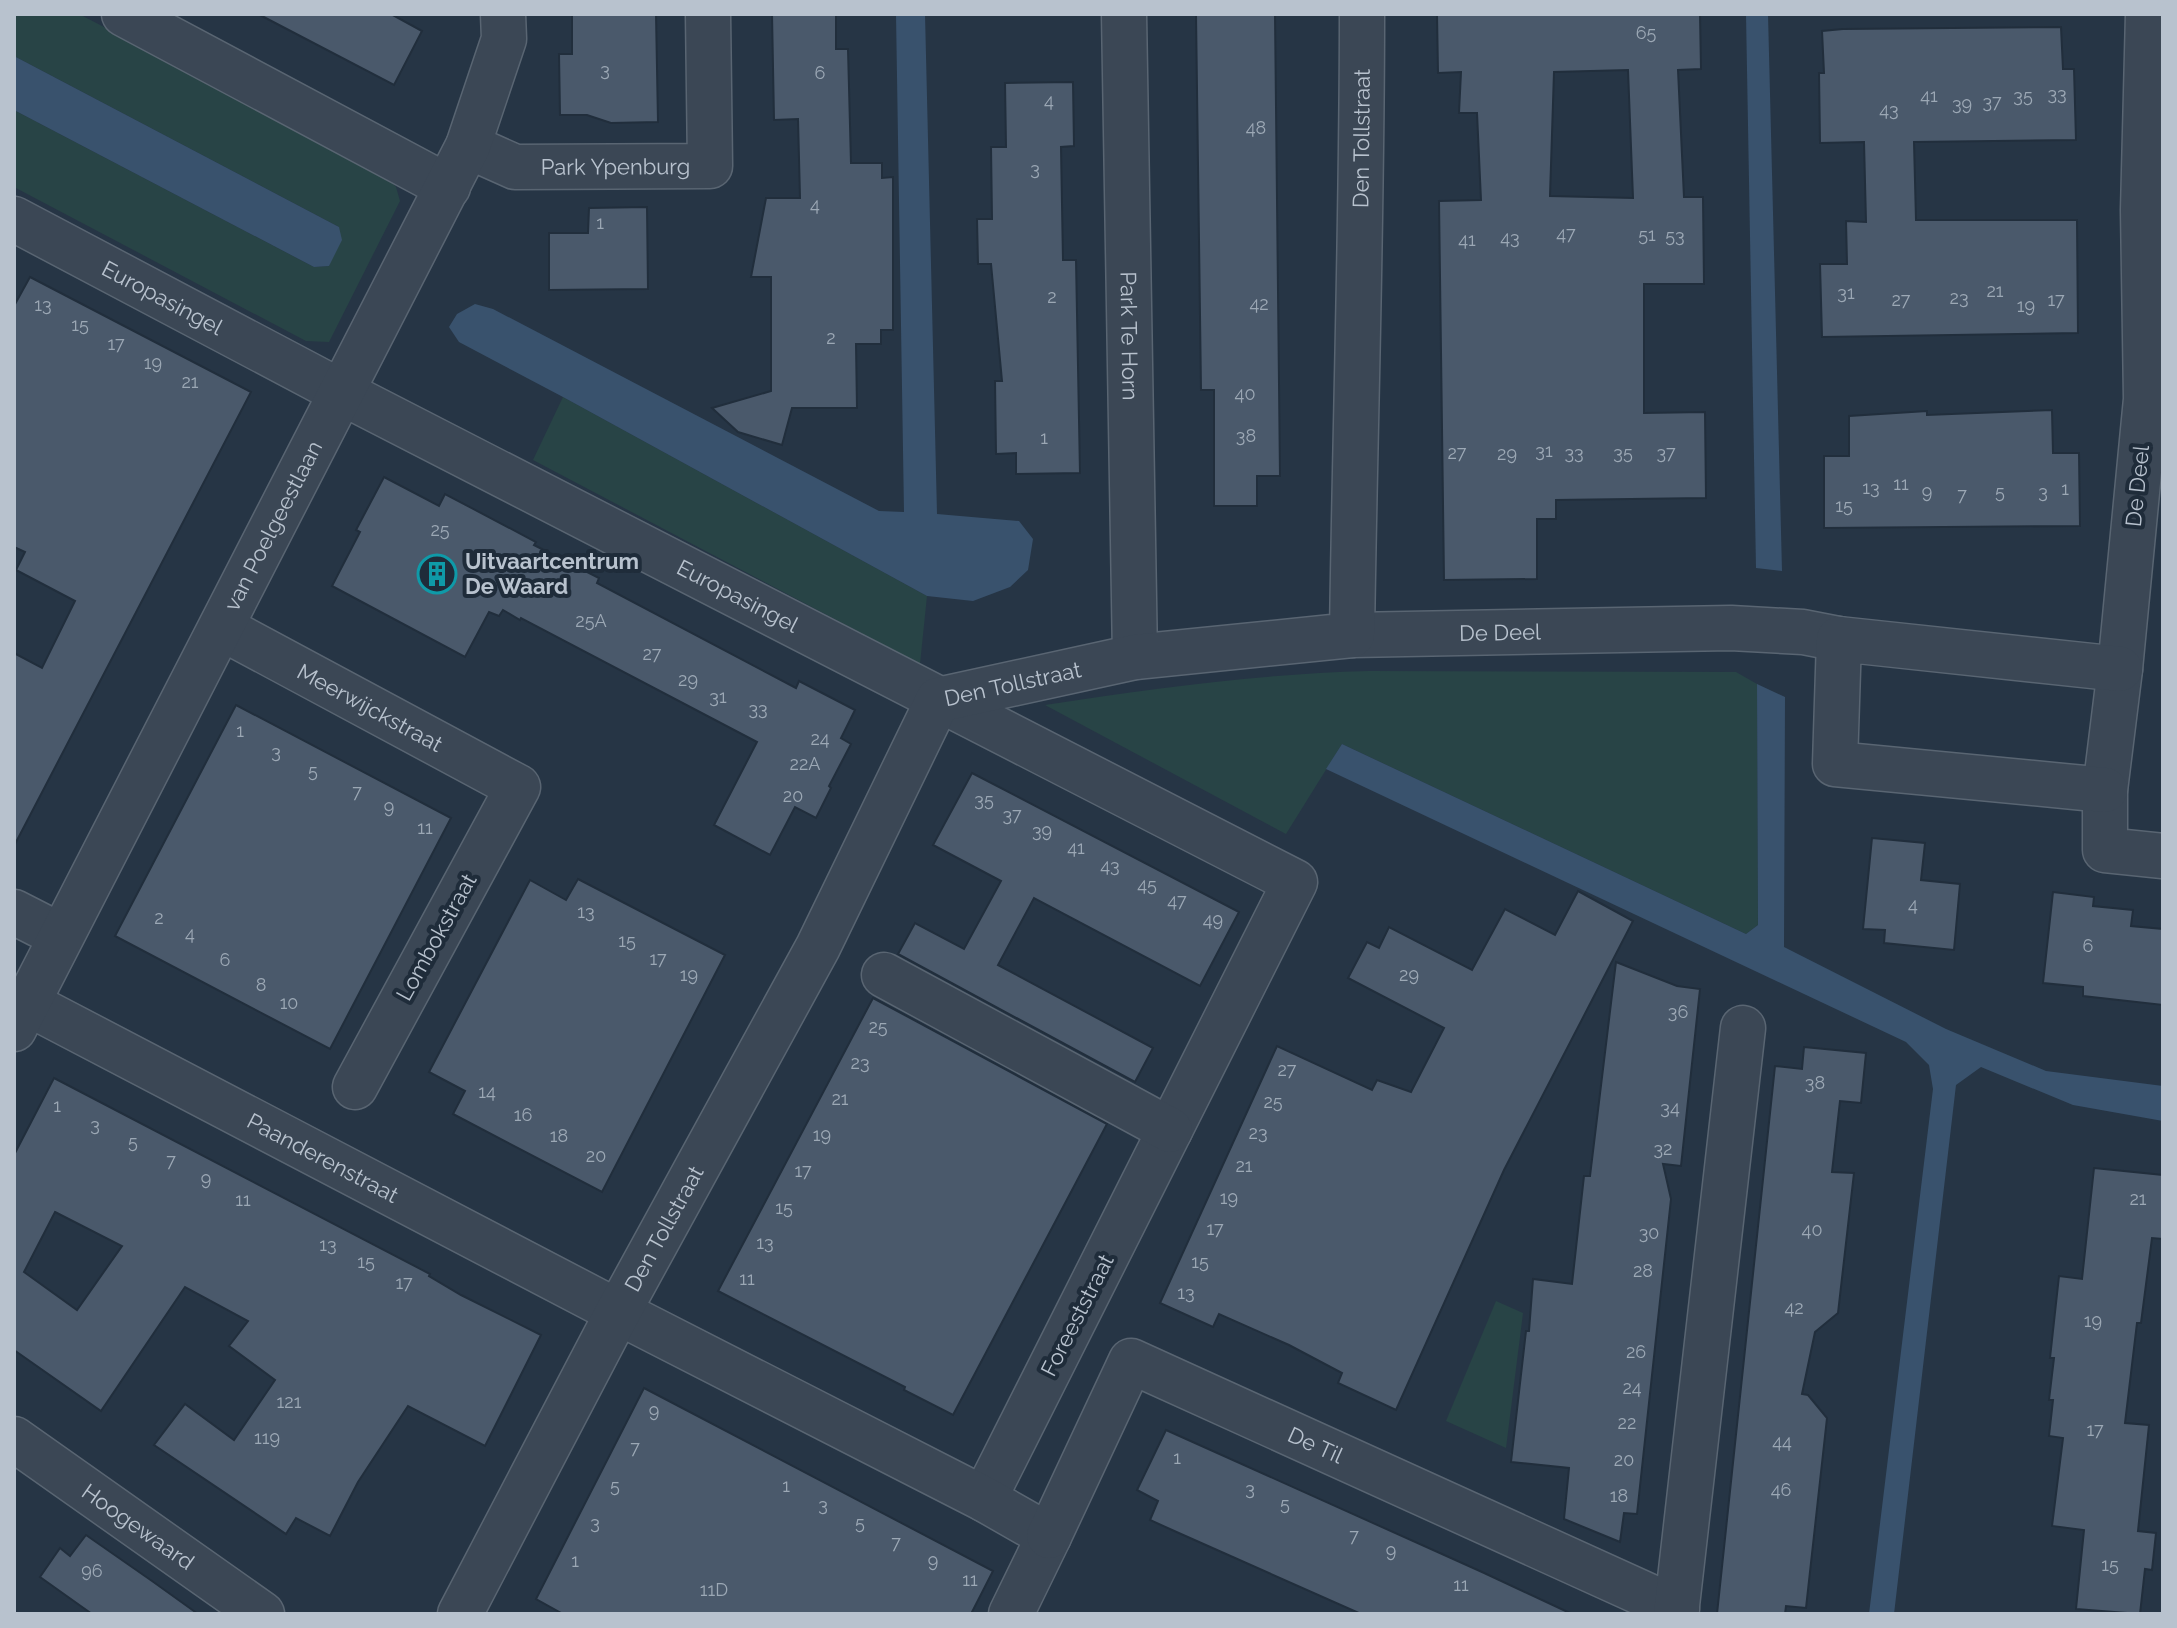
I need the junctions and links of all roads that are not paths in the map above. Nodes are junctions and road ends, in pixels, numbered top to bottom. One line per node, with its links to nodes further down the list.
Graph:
1 (124, 14): 8 (street)
2 (503, 14): 7 (street, van Poelgeestlaan)
3 (708, 14): 7 (street, Park Ypenburg)
4 (1124, 14): 14 (street, Park Te Horn)
5 (1362, 14): 12 (street, Den Tollstraat)
6 (2148, 14): 15 (street, De Deel)
7 (468, 146): 8 (street, van Poelgeestlaan)
8 (448, 187): 10 (street, van Poelgeestlaan)
9 (14, 219): 10 (street, Europasingel)
10 (341, 392): 11 (street, van Poelgeestlaan); 16 (street, Europasingel)
11 (222, 628): 17 (street, Meerwijckstraat); 22 (street, van Poelgeestlaan)
12 (1352, 635): 13 (street, De Deel); 14 (street, Den Tollstraat)
13 (1839, 639): 15 (street, De Deel); 18 (street)
14 (1135, 657): 16 (street, Den Tollstraat)
15 (2120, 669): 18 (street, De Deel)
16 (938, 700): 20 (street, Europasingel); 28 (street, Den Tollstraat)
17 (518, 787): 26 (street, Lombokstraat)
18 (2105, 790): 19 (street, De Deel)
19 (2163, 856)
20 (1295, 882): 27 (street, Foreeststraat)
21 (14, 912): 22 (street)
22 (61, 936): 24 (street, van Poelgeestlaan)
23 (884, 975): 27 (street)
24 (20, 1016): 28 (street, Paanderenstraat)
25 (1743, 1028): 32 (street, De Til)
26 (355, 1087)
27 (1170, 1130): 30 (street, Foreeststraat)
28 (618, 1312): 30 (street); 34 (street, Den Tollstraat)
29 (14, 1439): 33 (street, Hoogewaard)
30 (984, 1499): 31 (street)
31 (1049, 1536): 32 (street, De Til); 35 (street)
32 (1677, 1611)
33 (262, 1614)
34 (460, 1614)
35 (1011, 1614)

